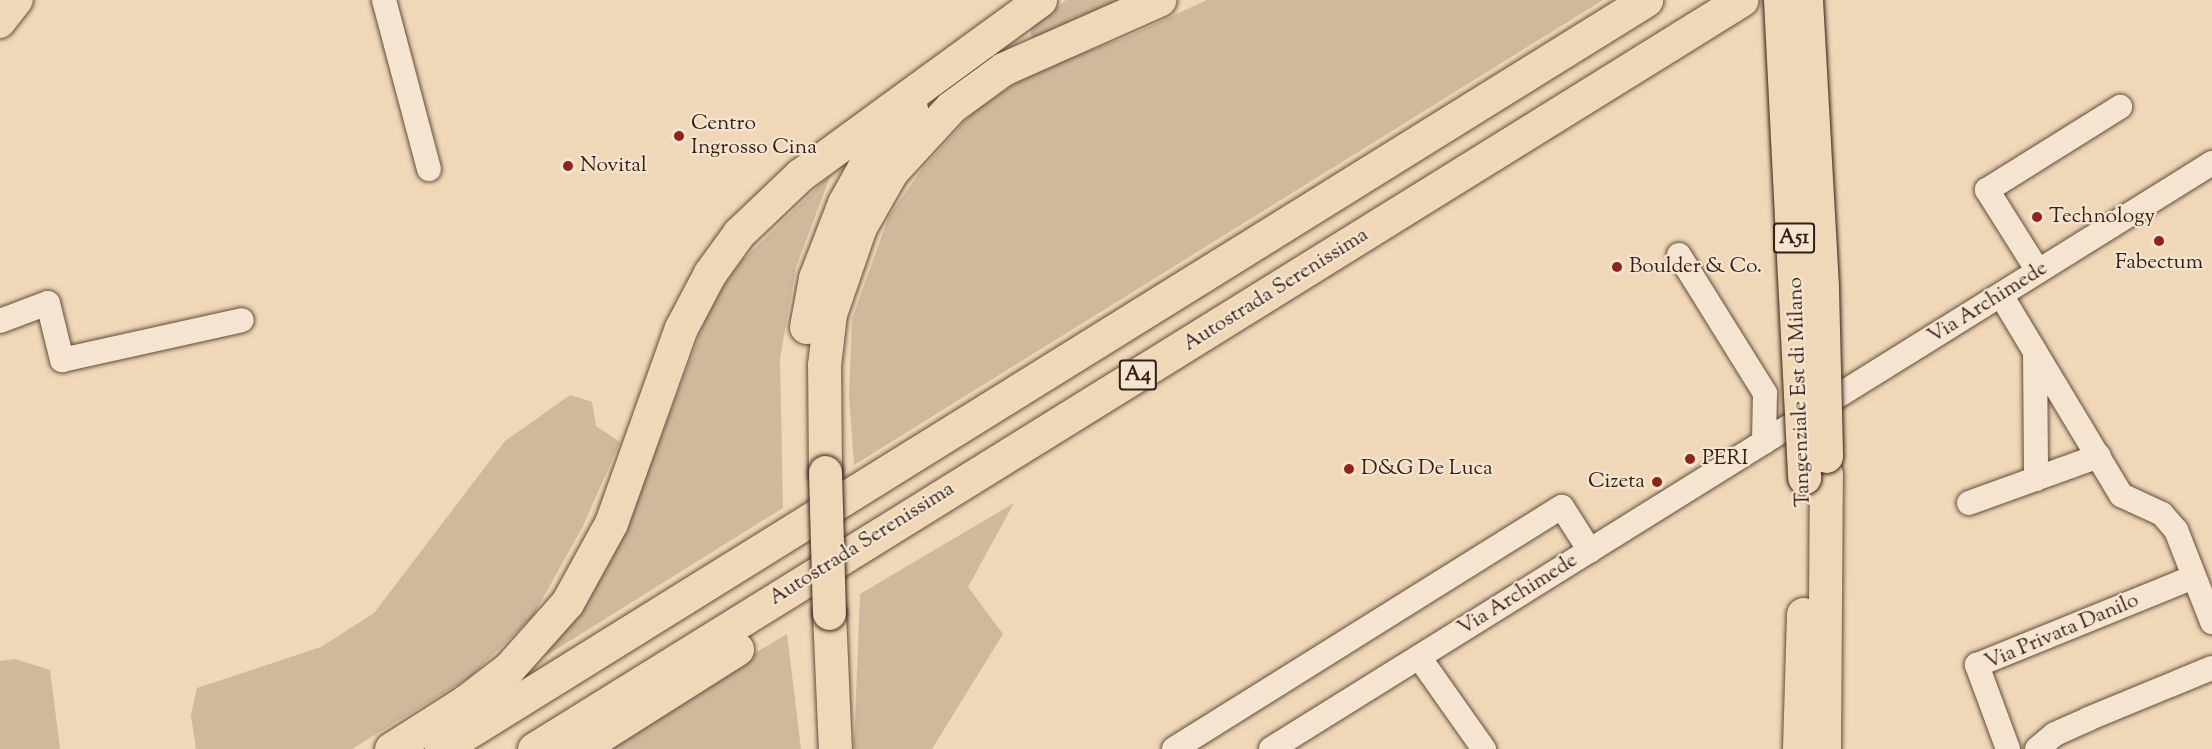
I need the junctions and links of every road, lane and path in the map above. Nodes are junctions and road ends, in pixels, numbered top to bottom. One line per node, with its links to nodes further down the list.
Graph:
1 (18, 0): 9 (main road)
2 (384, 0): 13 (street)
3 (1040, 0): 10 (highway)
4 (1160, 0): 23 (highway)
5 (1646, 0): 34 (highway, A4)
6 (1741, 0): 26 (highway, Autostrada Serenissima / A4)
7 (1780, 0): 22 (highway, Tangenziale Est di Milano / A51, bridge)
8 (1806, 0): 22 (highway, Tangenziale Est di Milano / A51, bridge)
9 (0, 23)
10 (968, 53): 23 (highway); 33 (highway)
11 (2120, 107): 15 (street)
12 (2212, 163): 15 (street, Via Archimede)
13 (429, 169)
14 (1679, 255): 20 (street)
15 (2038, 272): 16 (street, Via Archimede)
16 (2001, 295): 19 (street); 20 (street, Via Archimede)
17 (242, 320): 18 (street)
18 (0, 321)
19 (2035, 351): 21 (street); 24 (street)
20 (1764, 442): 27 (street, Via Archimede)
21 (2099, 456): 24 (street); 28 (street)
22 (1815, 475): 42 (highway, Tangenziale Est di Milano / A51); 43 (highway, Tangenziale Est di Milano / A51)
23 (814, 478): 29 (highway)
24 (2036, 479): 25 (street)
25 (1969, 503)
26 (912, 513): 35 (highway, Autostrada Serenissima / A4); 36 (highway)
27 (1590, 550): 31 (street, Via Archimede); 39 (street)
28 (2194, 577): 30 (street); 44 (street, Via Privata Danilo)
29 (819, 618): 37 (highway); 38 (highway)
30 (2212, 622)
31 (1419, 657): 40 (street, Via Archimede); 41 (street)
32 (2212, 668): 45 (street)
33 (391, 749)
34 (441, 749)
35 (534, 749)
36 (579, 749)
37 (814, 749)
38 (835, 749)
39 (1174, 749)
40 (1271, 749)
41 (1484, 749)
42 (1799, 749)
43 (1824, 749)
44 (2008, 749)
45 (2037, 749)

